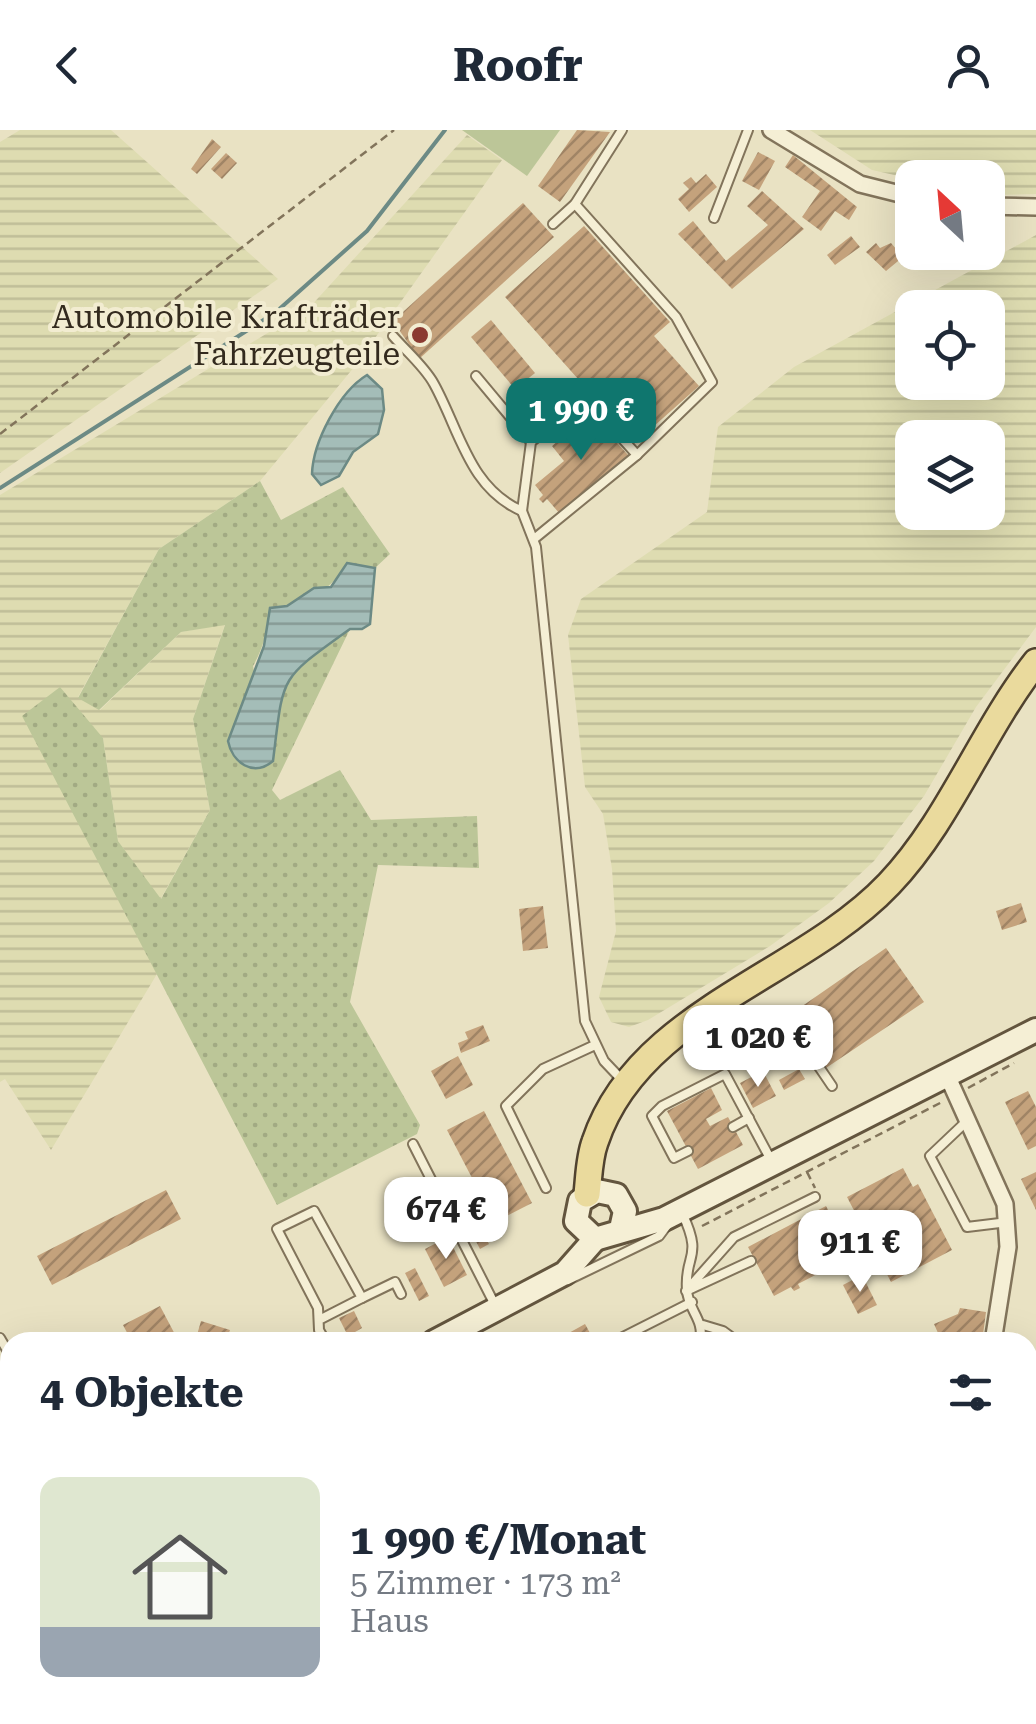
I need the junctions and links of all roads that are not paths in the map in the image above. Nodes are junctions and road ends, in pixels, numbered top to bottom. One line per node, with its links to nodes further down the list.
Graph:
1 (622, 130): 5 (lane)
2 (748, 130): 8 (lane)
3 (771, 130): 4 (street)
4 (895, 193)
5 (576, 204): 9 (lane); 13 (lane)
6 (1005, 206): 7 (street)
7 (1036, 207)
8 (714, 218)
9 (553, 224)
10 (393, 336): 14 (lane)
11 (476, 376): 12 (lane)
12 (531, 442): 13 (lane); 14 (lane)
13 (637, 454): 15 (lane)
14 (522, 511): 15 (lane)
15 (534, 539): 19 (lane)
16 (1036, 662): 20 (main road)
17 (794, 1030): 22 (lane)
18 (1036, 1030): 21 (main road)
19 (596, 1045): 20 (lane); 29 (lane)
20 (626, 1084): 30 (main road)
21 (952, 1085): 24 (street); 28 (main road)
22 (832, 1086)
23 (748, 1118): 25 (lane); 27 (lane); 28 (lane)
24 (969, 1119): 34 (street); 34 (lane)
25 (734, 1126)
26 (412, 1144): 42 (lane)
27 (688, 1150)
28 (772, 1162): 32 (main road)
29 (546, 1188)
30 (597, 1193): 33 (main road); 35 (main road)
31 (816, 1196): 38 (lane)
32 (680, 1209): 33 (main road); 37 (lane); 38 (lane)
33 (623, 1220): 35 (main road)
34 (1008, 1222): 50 (street)
35 (588, 1235): 37 (main road)
36 (751, 1261): 38 (lane)
37 (544, 1285): 42 (main road)
38 (686, 1292): 41 (lane)
39 (401, 1294): 40 (lane)
40 (362, 1298): 43 (lane); 43 (lane)
41 (692, 1302): 44 (lane); 47 (lane)
42 (498, 1309): 46 (main road)
43 (319, 1320): 45 (lane)
44 (703, 1325): 48 (lane); 49 (lane)
45 (323, 1332)
46 (453, 1332)
47 (633, 1332)
48 (702, 1332)
49 (725, 1332)
50 (994, 1332)

